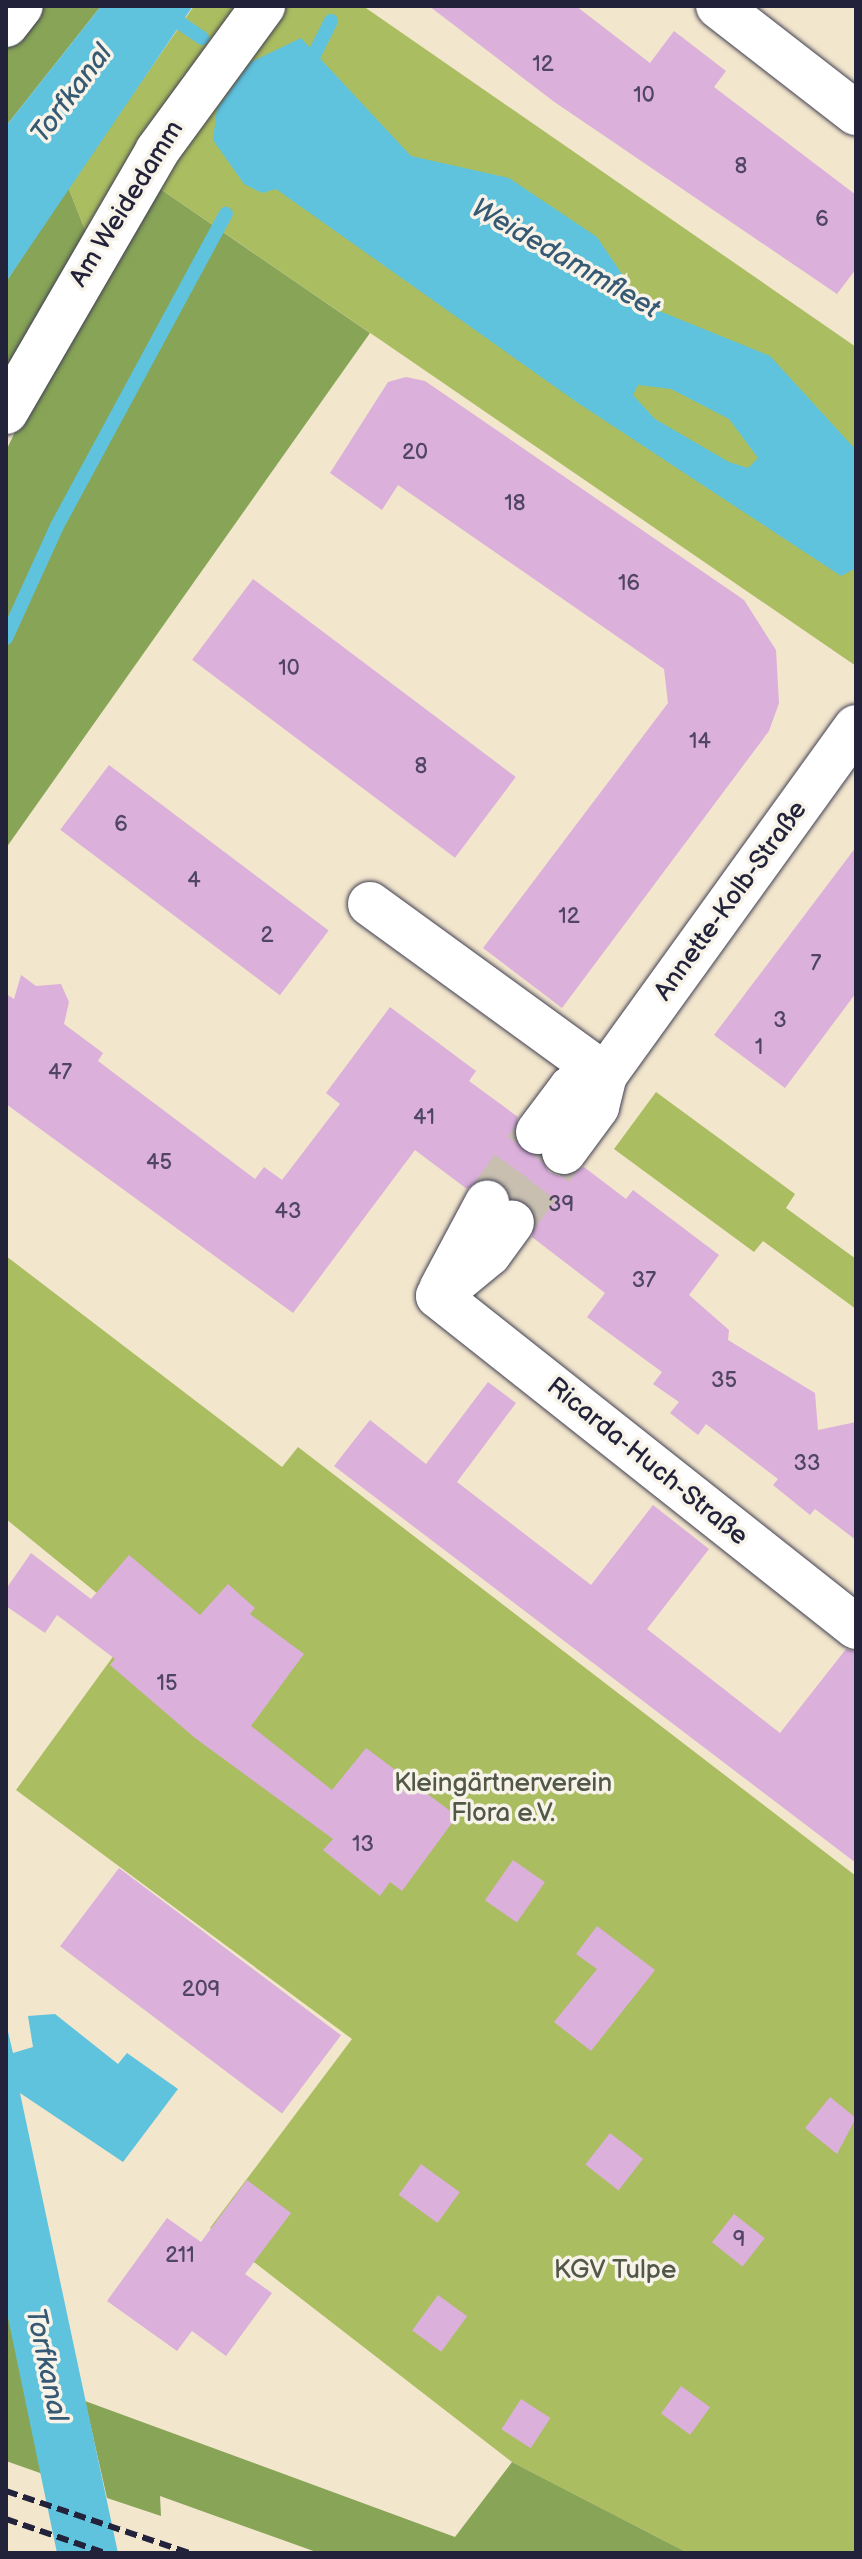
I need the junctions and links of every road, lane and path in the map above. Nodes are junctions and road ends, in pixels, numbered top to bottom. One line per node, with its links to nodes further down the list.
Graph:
1 (21, 6): 4 (street)
2 (263, 6): 6 (street, Am Weidedamm)
3 (718, 6): 5 (street)
4 (6, 25)
5 (856, 113)
6 (6, 412)
7 (856, 727): 9 (street, Annette-Kolb-Straße)
8 (370, 904): 9 (street)
9 (605, 1075): 10 (street, Annette-Kolb-Straße)
10 (551, 1142)
11 (499, 1213): 12 (street, Ricarda-Huch-Straße)
12 (856, 1627)

